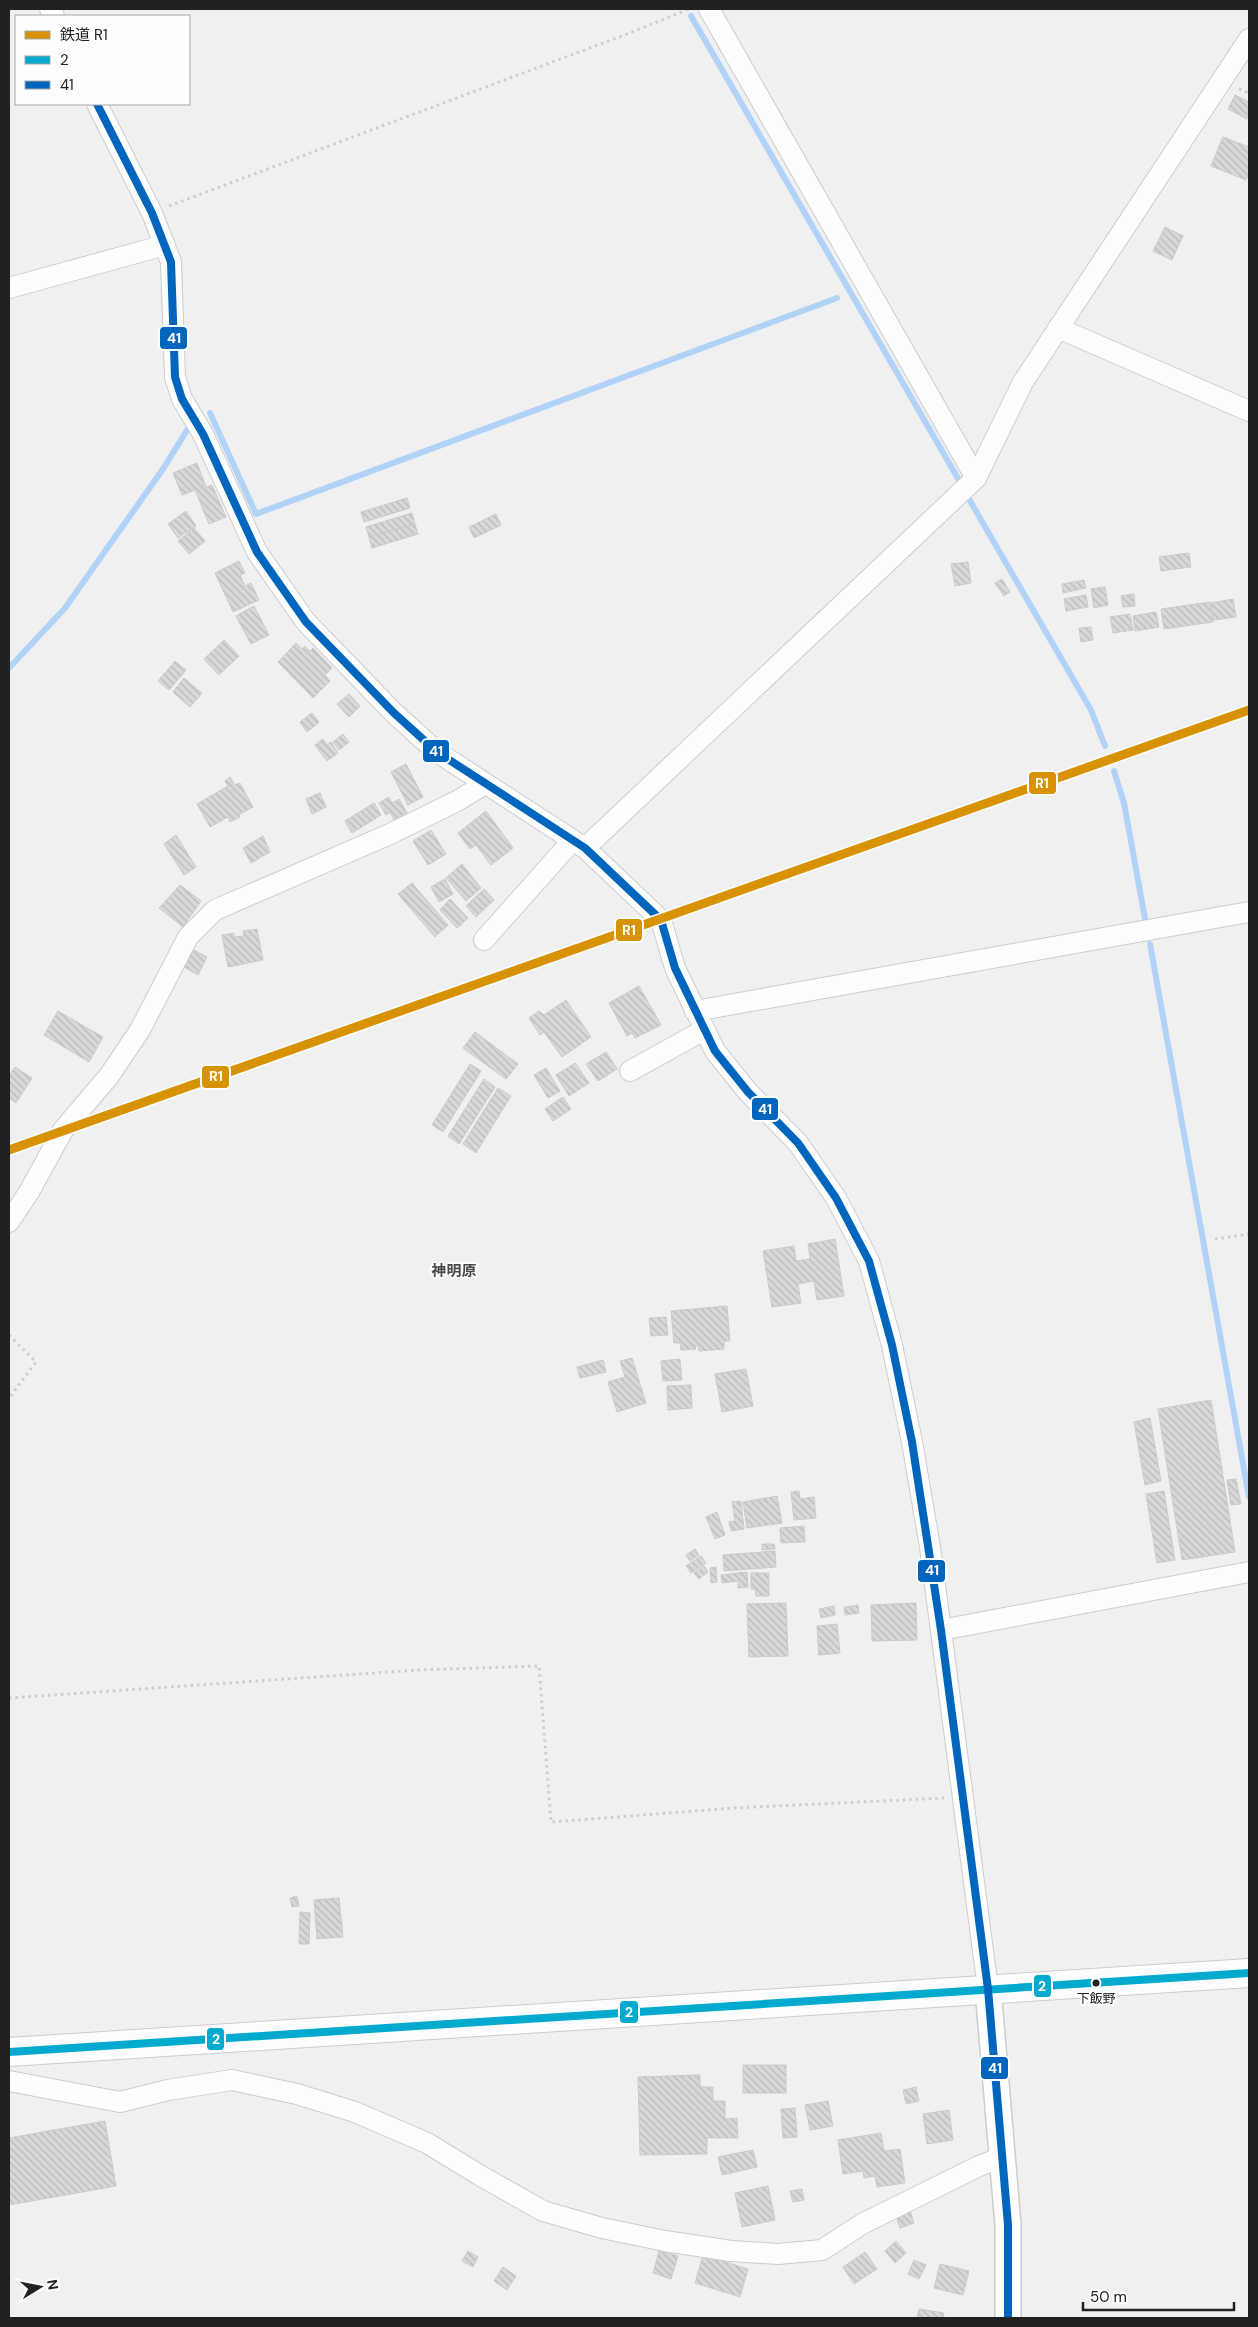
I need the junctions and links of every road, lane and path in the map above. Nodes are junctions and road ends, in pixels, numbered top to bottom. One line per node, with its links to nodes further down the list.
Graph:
1 (688, 9): 5 (path)
2 (709, 9): 10 (street)
3 (1249, 39): 8 (street)
4 (98, 105): 5 (street)
5 (152, 213): 6 (street)
6 (165, 245): 7 (street); 11 (street)
7 (9, 288)
8 (1058, 328): 9 (street); 10 (street)
9 (1249, 411)
10 (976, 478): 12 (street)
11 (485, 784): 12 (street); 18 (street)
12 (578, 845): 14 (street); 15 (street)
13 (1249, 912): 15 (street)
14 (484, 940)
15 (695, 1011): 16 (street)
16 (704, 1030): 17 (street); 24 (street)
17 (630, 1071)
18 (9, 1222)
19 (1249, 1234): 20 (path)
20 (1215, 1240)
21 (9, 1335): 22 (path)
22 (9, 1398)
23 (1249, 1572): 24 (street)
24 (942, 1630): 26 (street)
25 (9, 1698): 26 (path)
26 (963, 1797): 28 (street)
27 (1249, 1973): 28 (main road)
28 (988, 1989): 29 (main road); 31 (street)
29 (9, 2052)
30 (9, 2082): 31 (street)
31 (1002, 2157): 32 (street)
32 (1008, 2318)

